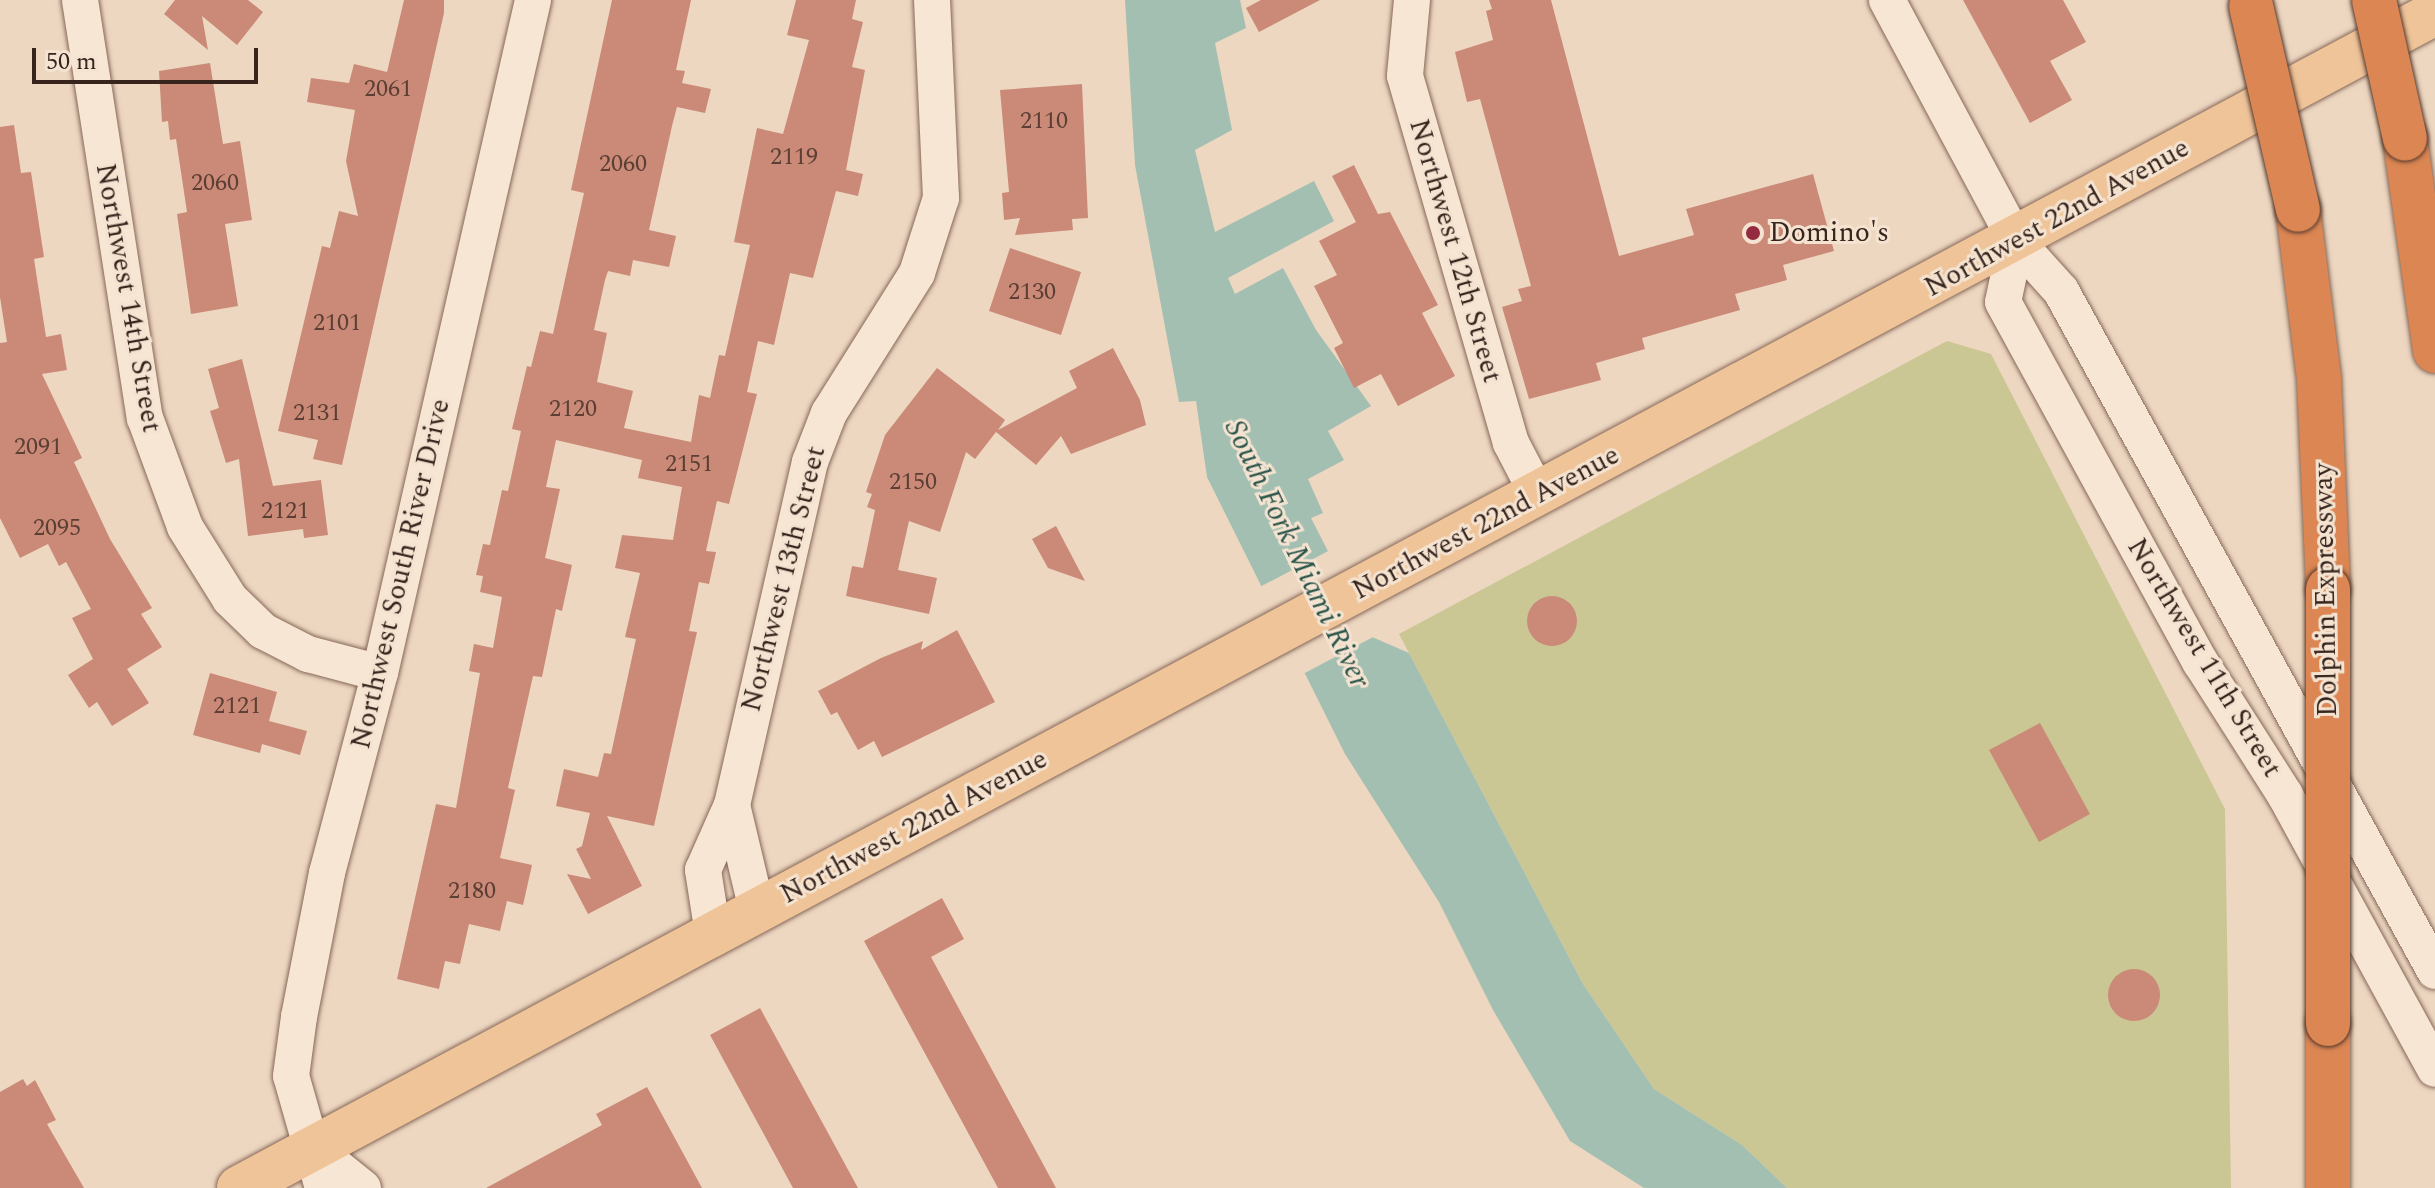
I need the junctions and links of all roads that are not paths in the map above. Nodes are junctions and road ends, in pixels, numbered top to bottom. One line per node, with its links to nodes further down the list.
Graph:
1 (80, 0): 12 (street, Northwest 14th Street)
2 (533, 0): 12 (street, Northwest South River Drive)
3 (932, 0): 14 (street, Northwest 13th Street)
4 (1412, 0): 11 (street, Northwest 12th Street)
5 (1887, 0): 9 (street, Northwest 11th Street)
6 (2374, 0): 10 (highway, bridge)
7 (2250, 3): 13 (highway, Dolphin Expressway, bridge)
8 (2435, 13): 9 (main road, Northwest 22nd Avenue)
9 (2016, 241): 11 (main road, Northwest 22nd Avenue); 13 (street, Northwest 11th Street); 18 (street, Northwest 11th Street)
10 (2435, 351)
11 (1538, 495): 15 (main road, Northwest 22nd Avenue)
12 (380, 673): 19 (street, Northwest South River Drive)
13 (2328, 775): 17 (street, Northwest 11th Street); 22 (highway, Dolphin Expressway, bridge)
14 (732, 805): 15 (street, Northwest 13th Street); 16 (street, Northwest 13th Street)
15 (757, 910): 16 (main road, Northwest 22nd Avenue)
16 (713, 934): 19 (main road, Northwest 22nd Avenue)
17 (2435, 971)
18 (2435, 1069)
19 (318, 1168): 20 (main road, Northwest 22nd Avenue); 21 (street)
20 (239, 1188)
21 (363, 1188)
22 (2328, 1188)

